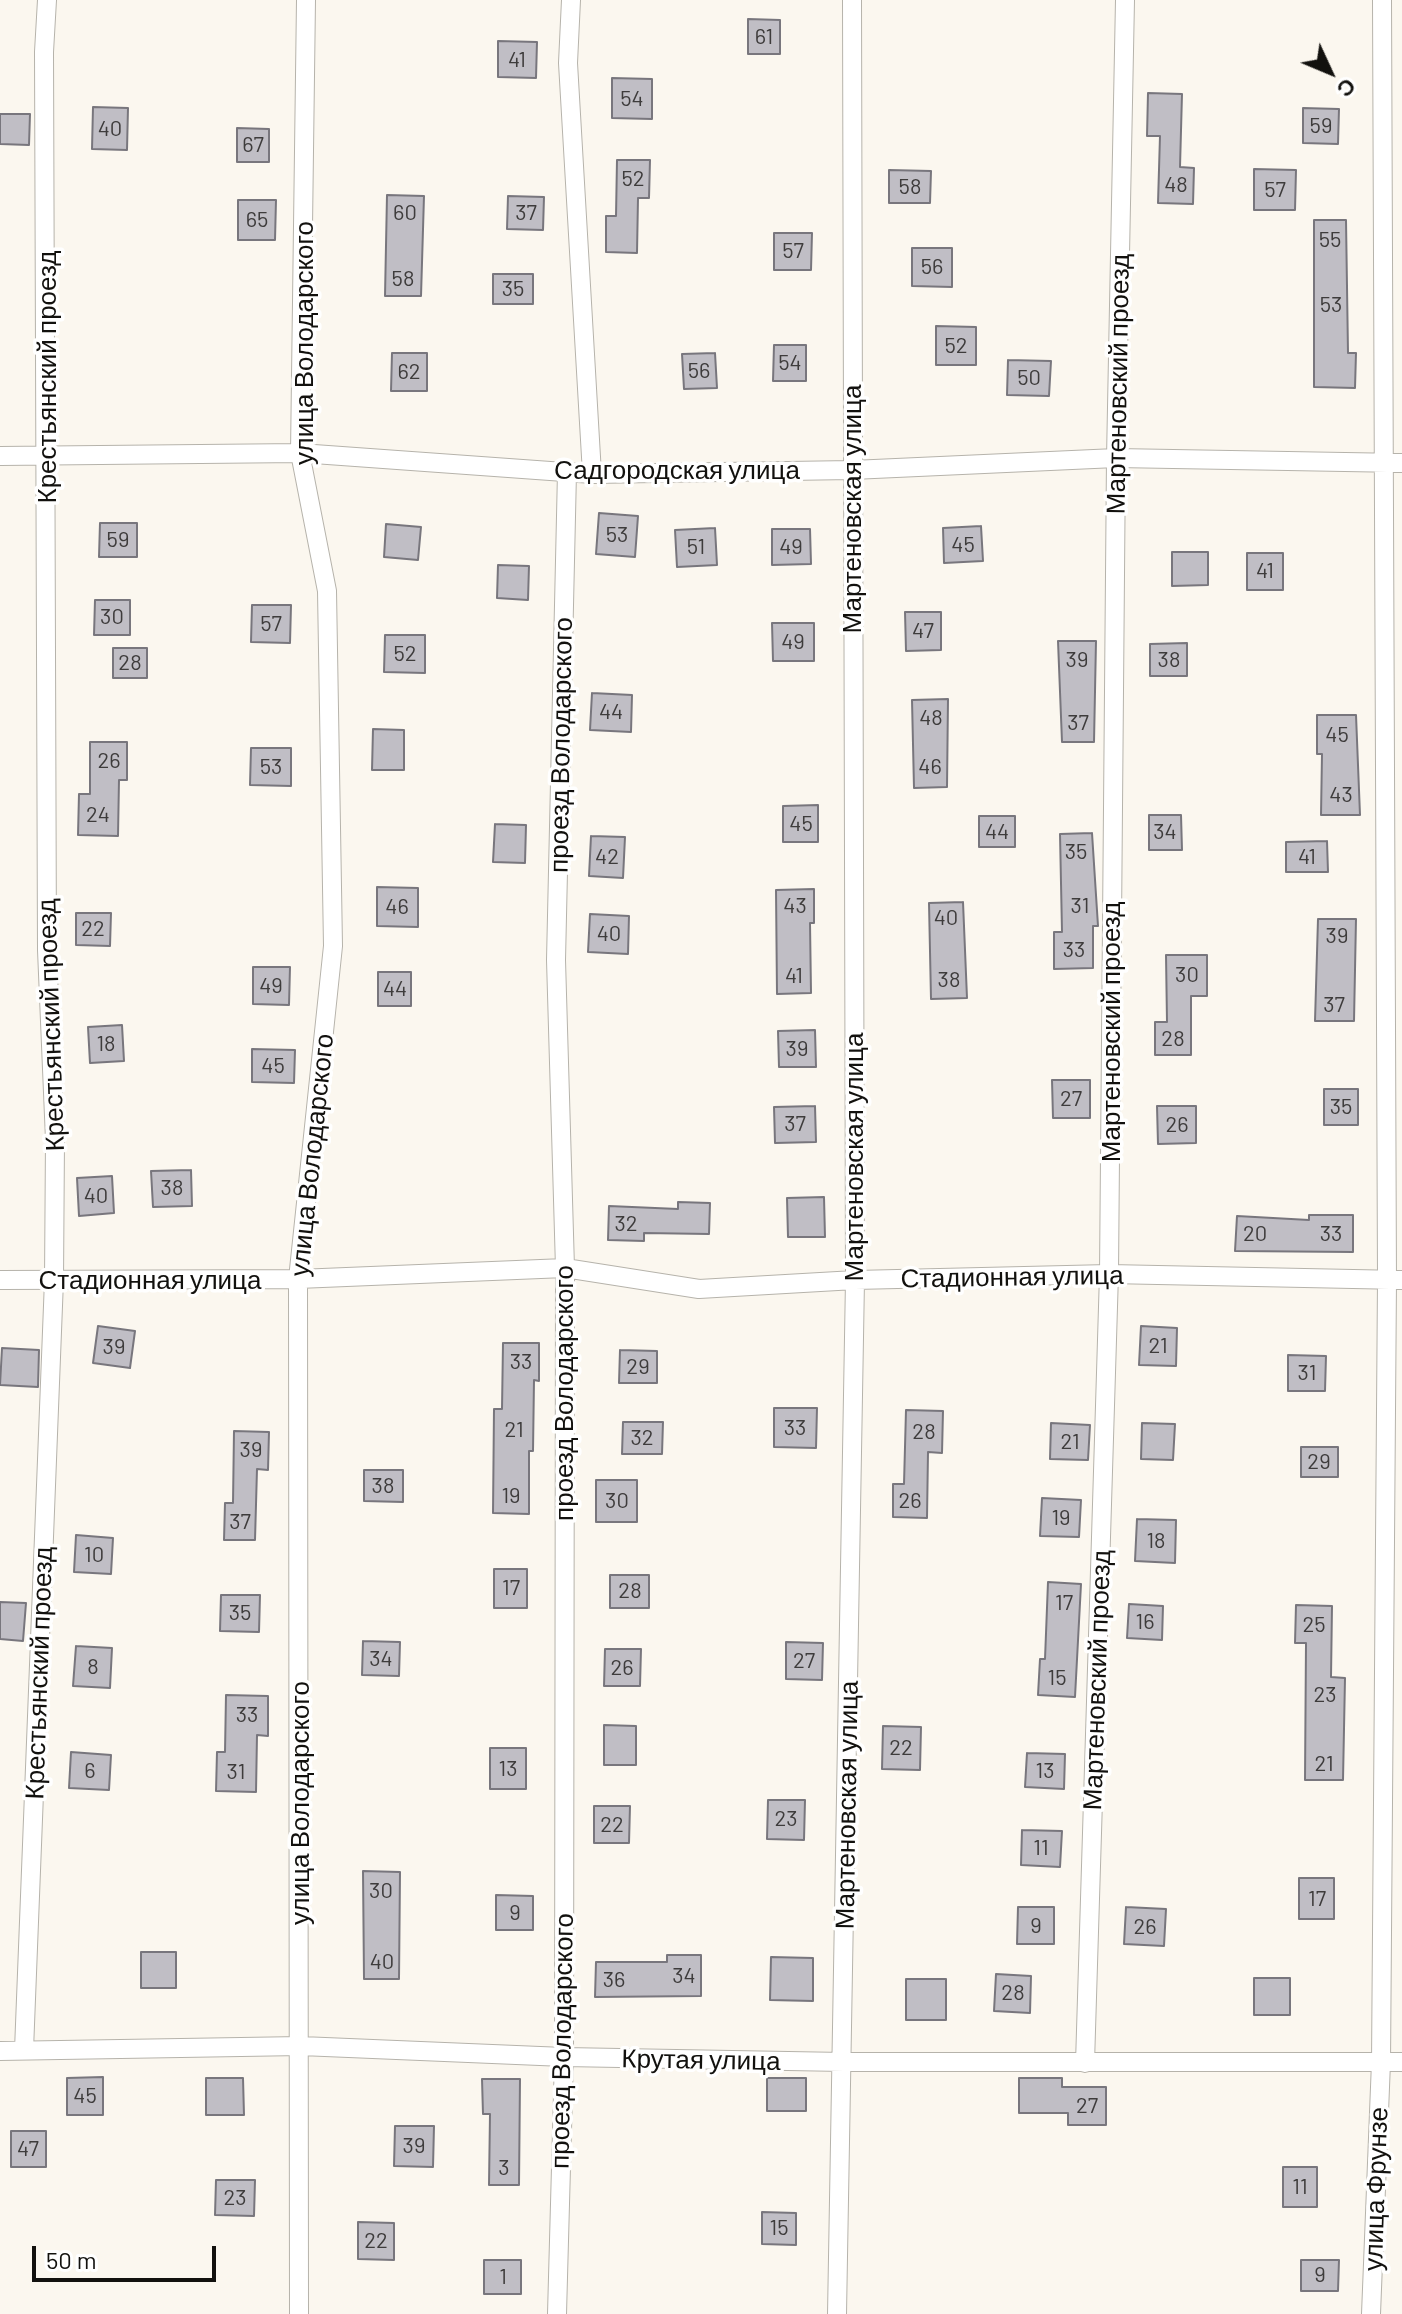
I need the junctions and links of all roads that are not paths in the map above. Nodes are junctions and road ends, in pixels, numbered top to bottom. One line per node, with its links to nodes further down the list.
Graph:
1 (47, 0): 9 (street, Крестьянский проезд)
2 (306, 0): 7 (street, улица Володарского)
3 (571, 0): 14 (street)
4 (852, 0): 12 (street, Мартеновская улица)
5 (1125, 0): 10 (street, Мартеновский проезд)
6 (1382, 0): 11 (street, улица Фрунзе)
7 (300, 453): 9 (street, Садгородская улица); 13 (street, Садгородская улица); 17 (street, улица Володарского)
8 (0, 456): 9 (street, Садгородская улица)
9 (48, 457): 19 (street, Крестьянский проезд)
10 (1116, 458): 11 (street, Садгородская улица); 12 (street, Садгородская улица); 16 (street, Мартеновский проезд)
11 (1394, 463): 21 (street, улица Фрунзе)
12 (852, 470): 14 (street, Садгородская улица); 20 (street, Мартеновская улица)
13 (567, 472): 14 (street, Садгородская улица); 15 (street, проезд Володарского)
14 (592, 474)
15 (565, 1268): 17 (street, Стадионная улица); 20 (street, Стадионная улица); 25 (street, проезд Володарского)
16 (1109, 1274): 20 (street, Стадионная улица); 21 (street, Стадионная улица); 29 (street, Мартеновский проезд)
17 (298, 1279): 19 (street, Стадионная улица); 22 (street, улица Володарского)
18 (0, 1280): 19 (street, Стадионная улица)
19 (54, 1280): 23 (street, Крестьянский проезд)
20 (855, 1280): 26 (street, Мартеновская улица)
21 (1394, 1280): 27 (street, улица Фрунзе)
22 (301, 2046): 23 (street, Крутая улица); 25 (street, Крутая улица); 30 (street, улица Володарского)
23 (24, 2050): 24 (street, Крутая улица)
24 (0, 2051)
25 (564, 2057): 26 (street, Крутая улица); 31 (street, проезд Володарского)
26 (844, 2062): 29 (street, Крутая улица); 32 (street, Мартеновская улица)
27 (1381, 2062): 28 (street, Крутая улица); 29 (street, Крутая улица); 33 (street, улица Фрунзе)
28 (1402, 2062)
29 (1085, 2063)
30 (299, 2314)
31 (557, 2314)
32 (837, 2314)
33 (1371, 2314)

